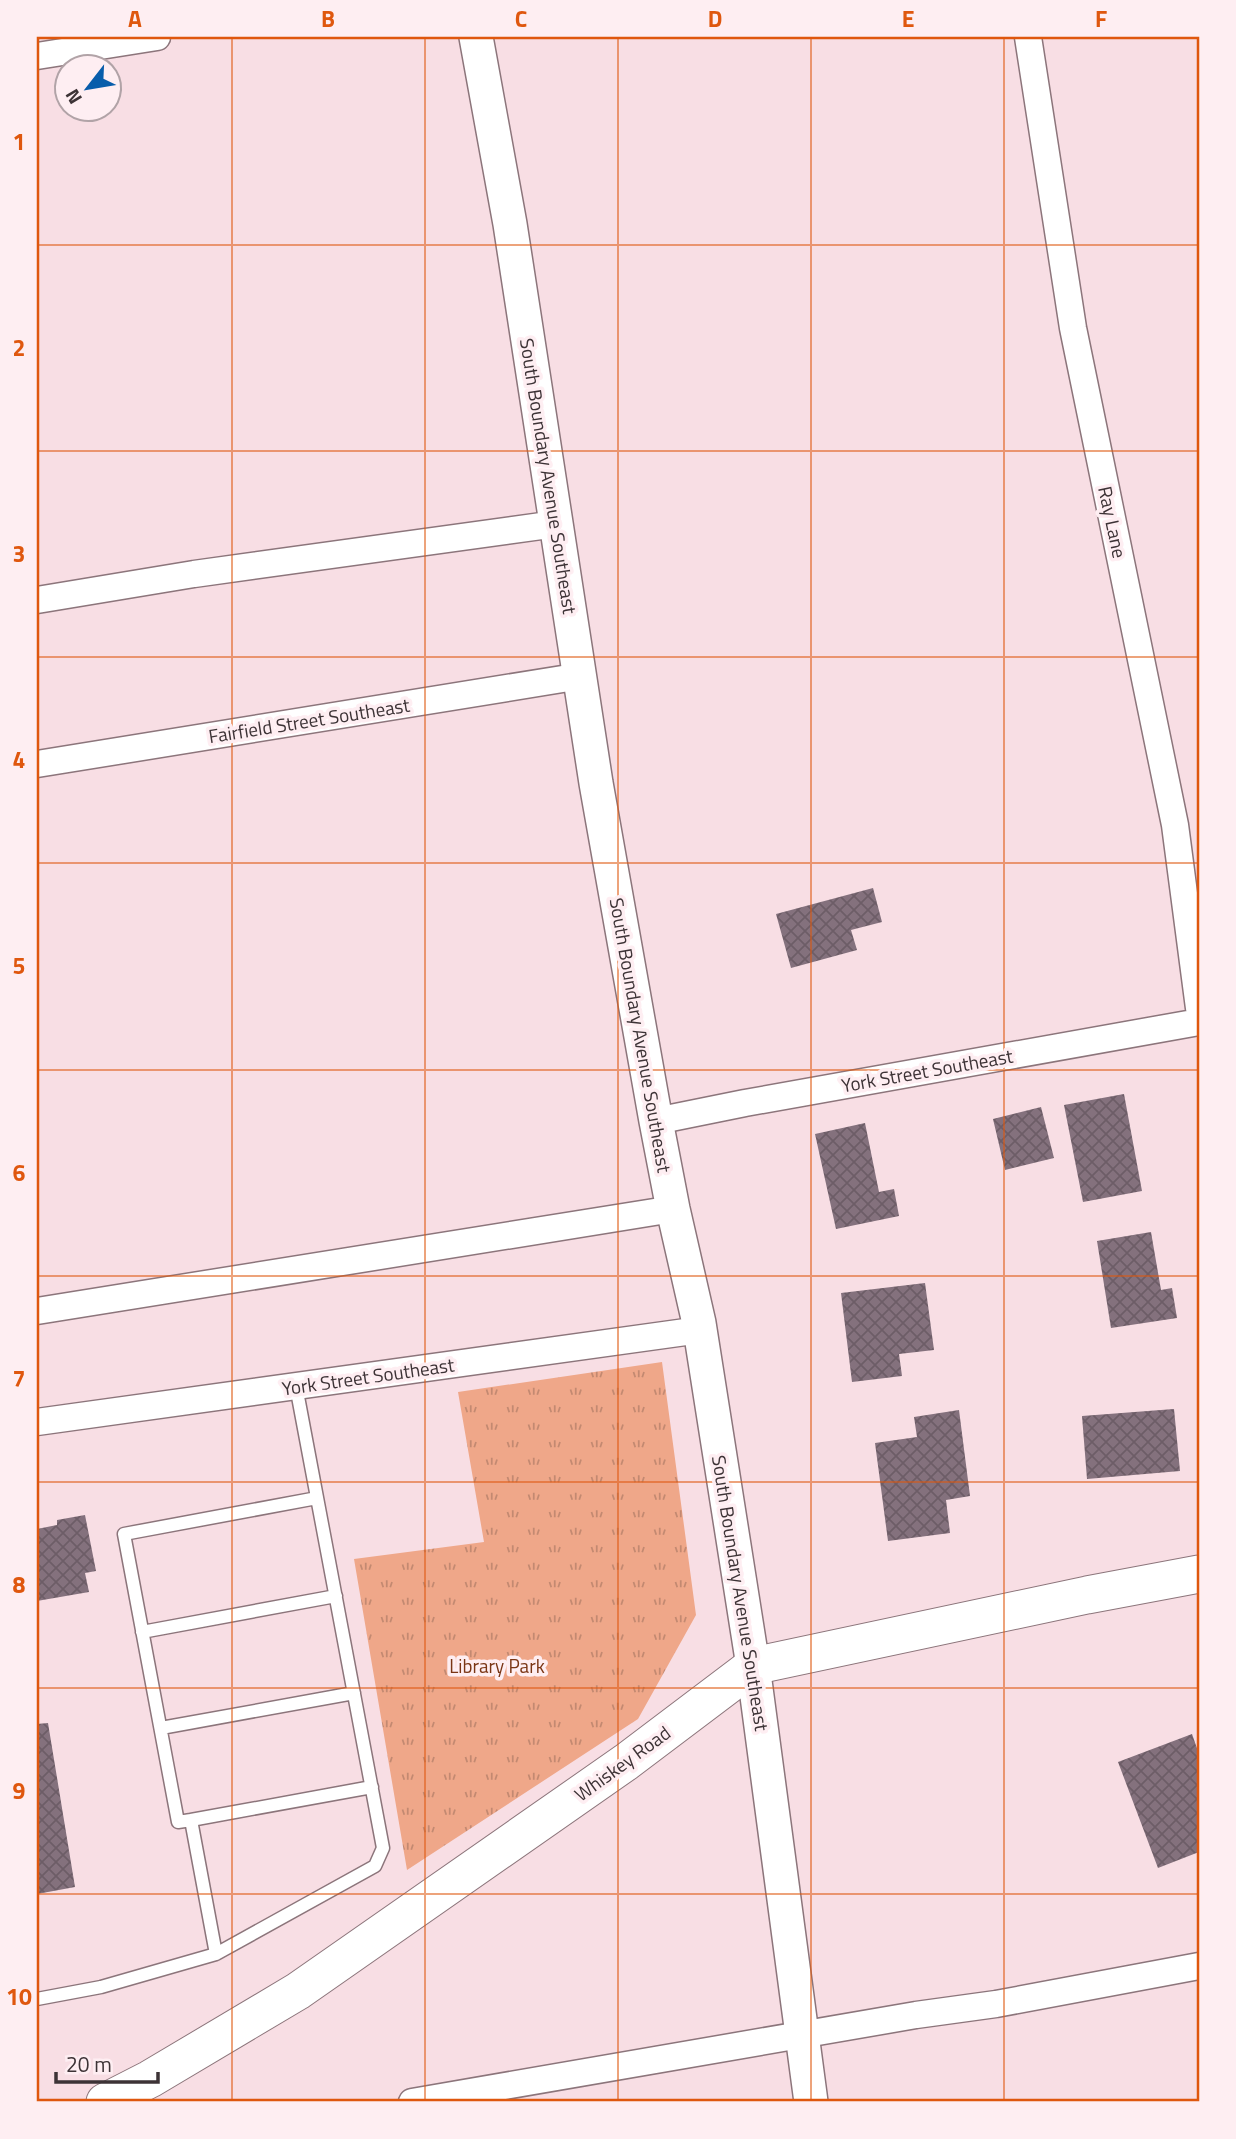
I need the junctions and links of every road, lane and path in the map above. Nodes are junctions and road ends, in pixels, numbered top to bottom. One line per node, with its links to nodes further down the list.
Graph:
1 (157, 37): 4 (street)
2 (476, 37): 5 (street, South Boundary Avenue Southeast)
3 (1028, 37): 9 (street, Ray Lane)
4 (37, 56)
5 (556, 524): 6 (street); 7 (street, South Boundary Avenue Southeast)
6 (37, 600)
7 (580, 676): 8 (street, Fairfield Street Southeast); 11 (street, South Boundary Avenue Southeast)
8 (37, 764)
9 (1199, 1008)
10 (1199, 1021): 11 (street, York Street Southeast)
11 (656, 1121): 12 (street, South Boundary Avenue Southeast)
12 (673, 1209): 13 (street); 14 (street, South Boundary Avenue Southeast)
13 (37, 1311)
14 (700, 1330): 15 (street, York Street Southeast); 21 (street, South Boundary Avenue Southeast)
15 (296, 1386): 16 (street, York Street Southeast); 17 (lane)
16 (37, 1422)
17 (317, 1498): 19 (lane); 20 (lane)
18 (1199, 1574): 21 (main road, Whiskey Road)
19 (335, 1596): 20 (lane); 22 (lane)
20 (142, 1632): 23 (lane)
21 (753, 1666): 29 (street, South Boundary Avenue Southeast); 30 (main road, Whiskey Road)
22 (354, 1693): 23 (lane); 24 (lane)
23 (161, 1728): 25 (lane)
24 (372, 1787): 25 (lane); 26 (lane)
25 (191, 1820): 26 (lane)
26 (216, 1954): 28 (lane)
27 (1199, 1966): 29 (street)
28 (37, 1999)
29 (801, 2034): 31 (street); 32 (street, South Boundary Avenue Southeast)
30 (104, 2102)
31 (412, 2102)
32 (811, 2102)

